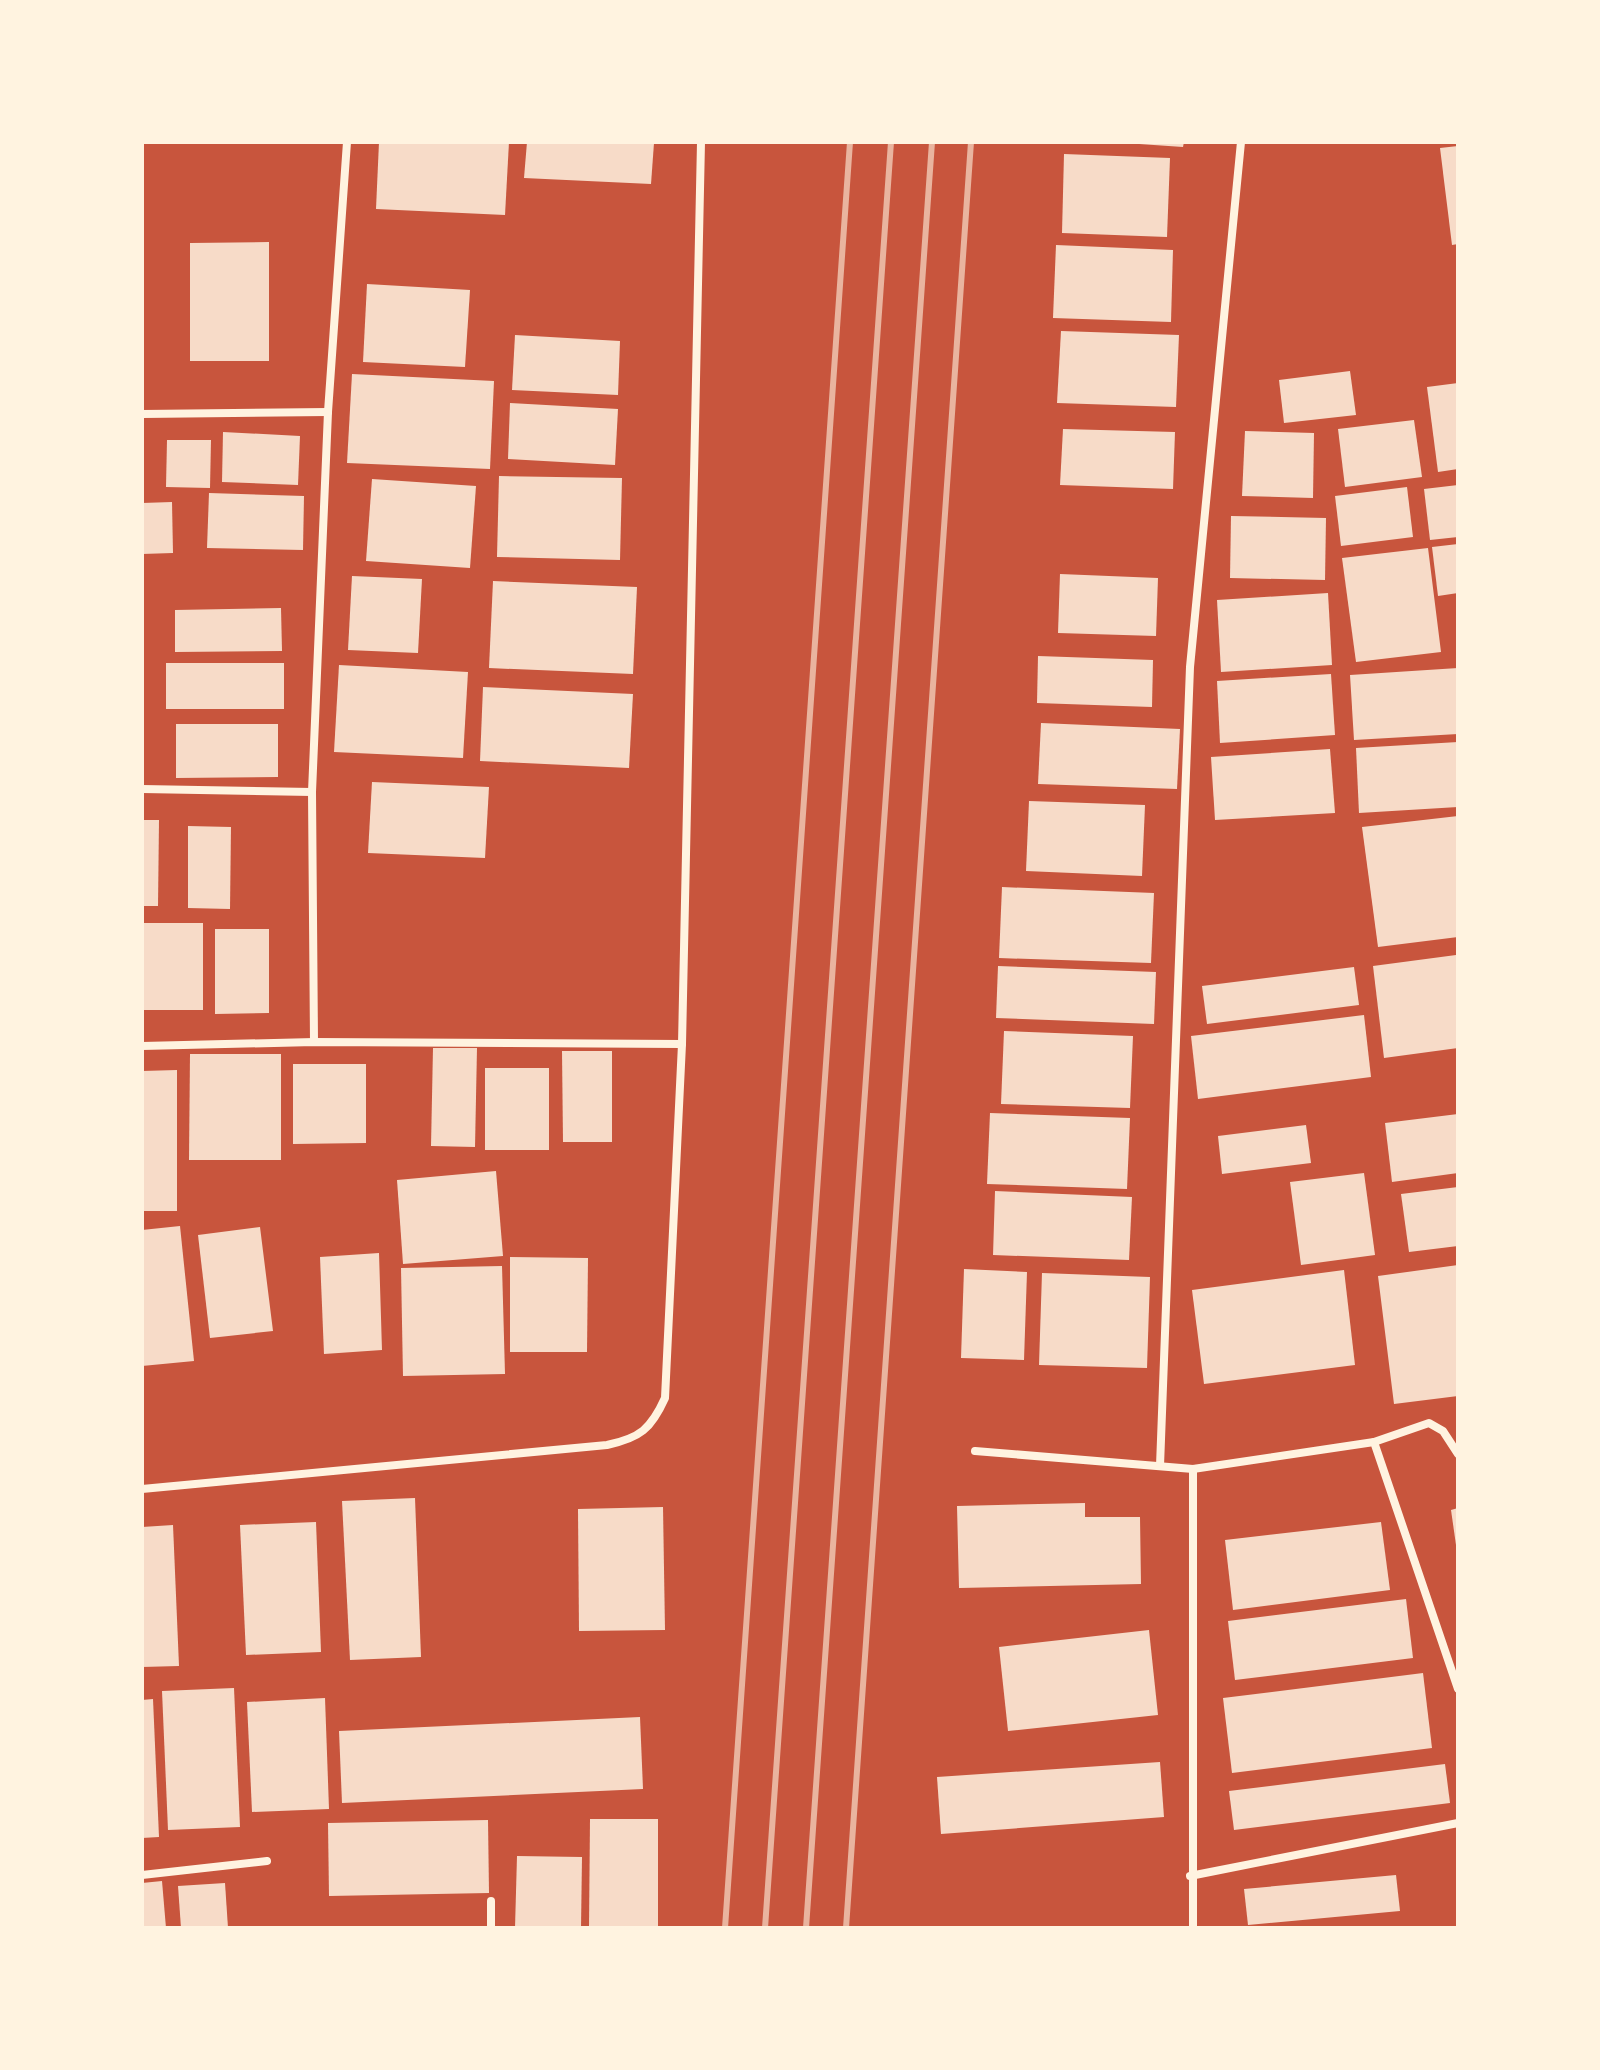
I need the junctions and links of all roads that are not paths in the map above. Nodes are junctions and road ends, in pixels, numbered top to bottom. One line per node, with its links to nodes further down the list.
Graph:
1 (347, 142): 4 (street)
2 (701, 142): 9 (street)
3 (1241, 142): 14 (street)
4 (328, 412): 5 (street); 7 (street)
5 (142, 414)
6 (142, 789): 7 (street)
7 (312, 792): 8 (street)
8 (314, 1042): 9 (street); 10 (street)
9 (682, 1044): 16 (street)
10 (142, 1046)
11 (1374, 1442): 13 (street); 15 (street); 17 (street)
12 (975, 1451): 14 (street)
13 (1458, 1454)
14 (1160, 1466): 15 (street)
15 (1193, 1469): 21 (street)
16 (142, 1489)
17 (1458, 1689)
18 (1458, 1823): 21 (street)
19 (267, 1861): 20 (street)
20 (142, 1875)
21 (1190, 1876): 24 (street)
22 (491, 1901): 23 (street)
23 (491, 1928)
24 (1193, 1928)

